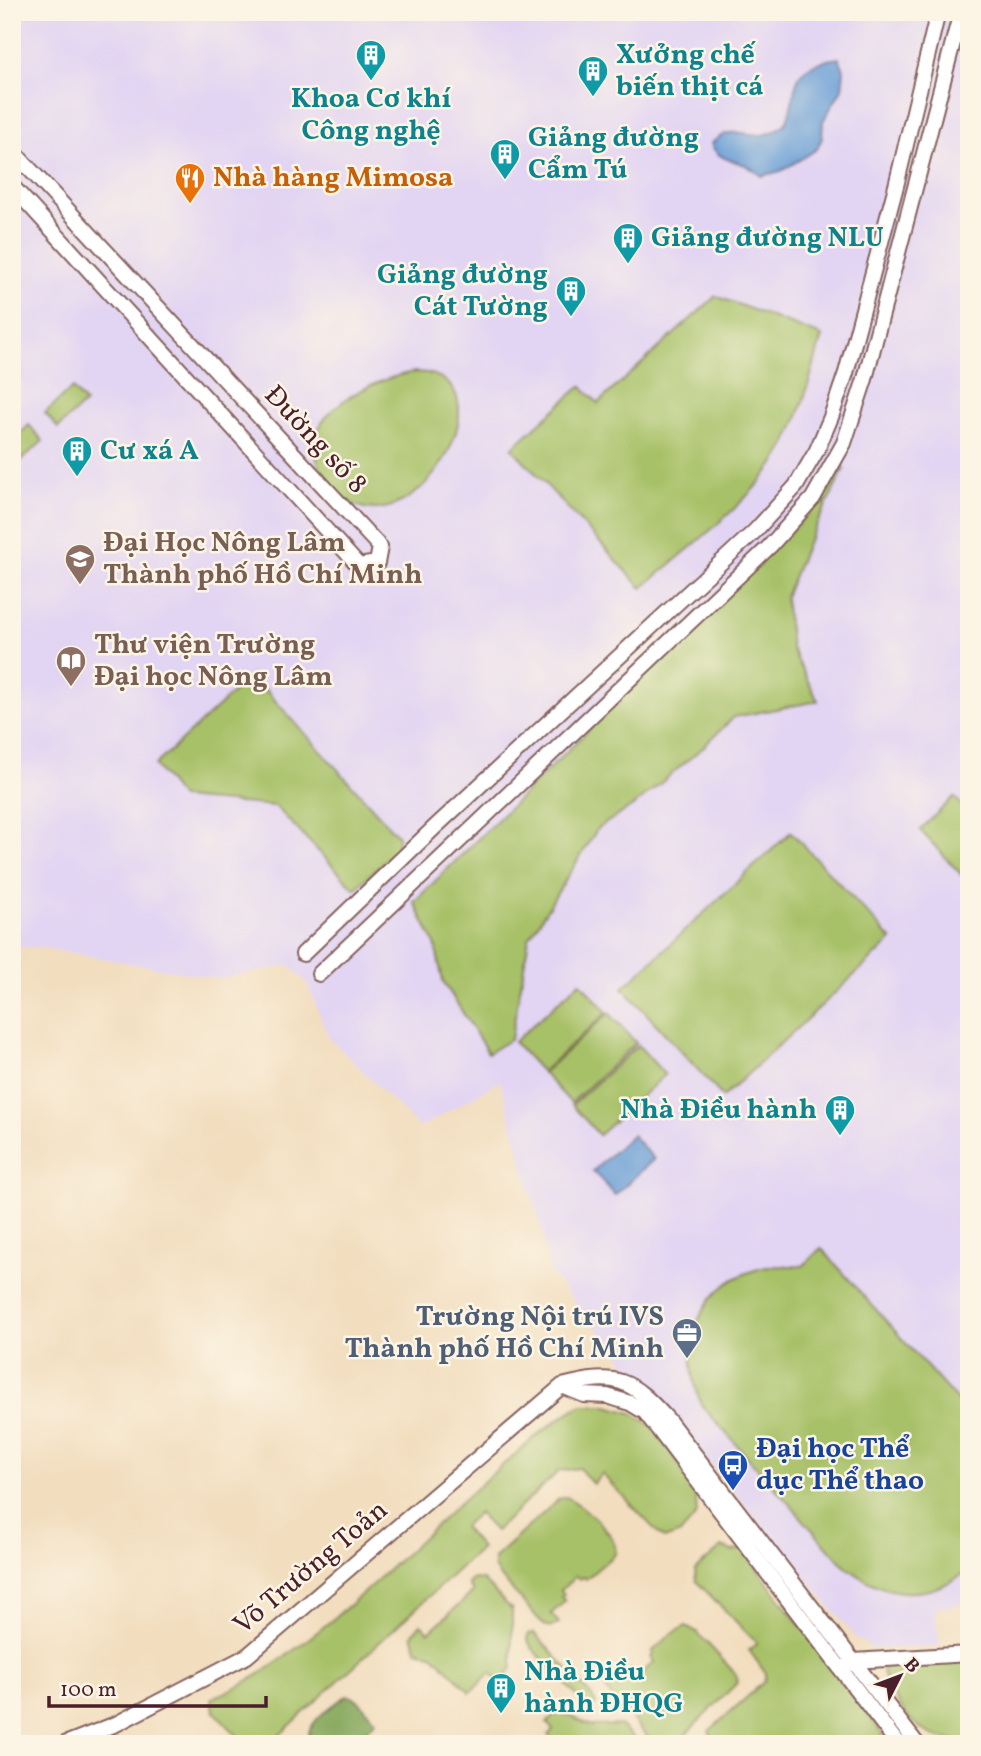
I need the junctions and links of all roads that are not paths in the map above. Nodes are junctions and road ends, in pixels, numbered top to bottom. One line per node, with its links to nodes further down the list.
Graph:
1 (938, 12): 7 (street)
2 (961, 12): 8 (street)
3 (12, 150): 5 (street, Đường số 8)
4 (12, 186): 6 (street, Đường số 8)
5 (117, 265): 6 (street); 6 (street, Đường số 8)
6 (99, 282)
7 (435, 827): 8 (street); 9 (street)
8 (454, 844): 10 (street)
9 (303, 954)
10 (319, 974)
11 (969, 1654): 12 (street)
12 (847, 1665): 13 (street, Võ Trường Toản); 14 (street, Võ Trường Toản); 15 (street, Võ Trường Toản)
13 (895, 1742)
14 (65, 1744)
15 (917, 1744)

